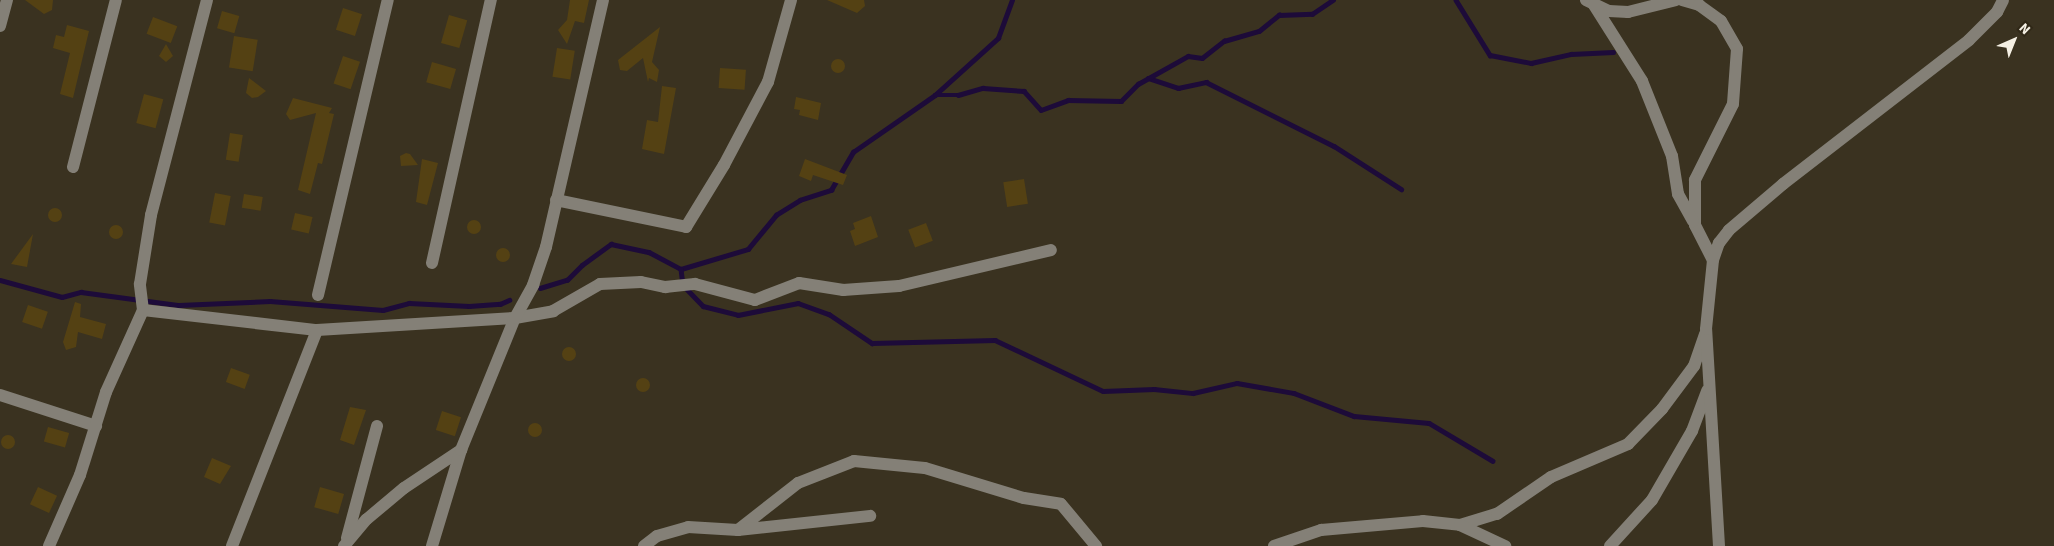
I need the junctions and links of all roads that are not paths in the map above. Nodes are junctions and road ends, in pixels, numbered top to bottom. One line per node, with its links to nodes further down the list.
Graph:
1 (7, 0): 12 (street)
2 (116, 0): 13 (street)
3 (207, 0): 20 (street)
4 (388, 0): 19 (street)
5 (491, 0): 18 (street)
6 (603, 0): 14 (street)
7 (791, 0): 14 (street)
8 (1676, 0): 11 (street)
9 (1682, 0): 15 (street)
10 (2003, 0): 17 (street)
11 (1590, 3): 15 (street)
12 (0, 26)
13 (73, 167)
14 (556, 200): 21 (street)
15 (1695, 225): 17 (street)
16 (1051, 250): 21 (street)
17 (1713, 260): 22 (street)
18 (432, 263)
19 (318, 295)
20 (143, 310): 23 (street); 26 (street)
21 (515, 318): 23 (street); 28 (street)
22 (1706, 329): 24 (street); 30 (street)
23 (317, 330): 34 (street)
24 (1710, 384): 40 (street); 41 (street)
25 (0, 395): 26 (street)
26 (96, 426): 33 (street)
27 (377, 426): 32 (street)
28 (461, 450): 32 (street); 35 (street)
29 (870, 516): 31 (street)
30 (1460, 524): 38 (street); 39 (street)
31 (738, 530): 36 (street); 37 (street)
32 (345, 543)
33 (48, 546)
34 (232, 546)
35 (432, 546)
36 (644, 546)
37 (1096, 546)
38 (1274, 546)
39 (1505, 546)
40 (1610, 546)
41 (1719, 546)

